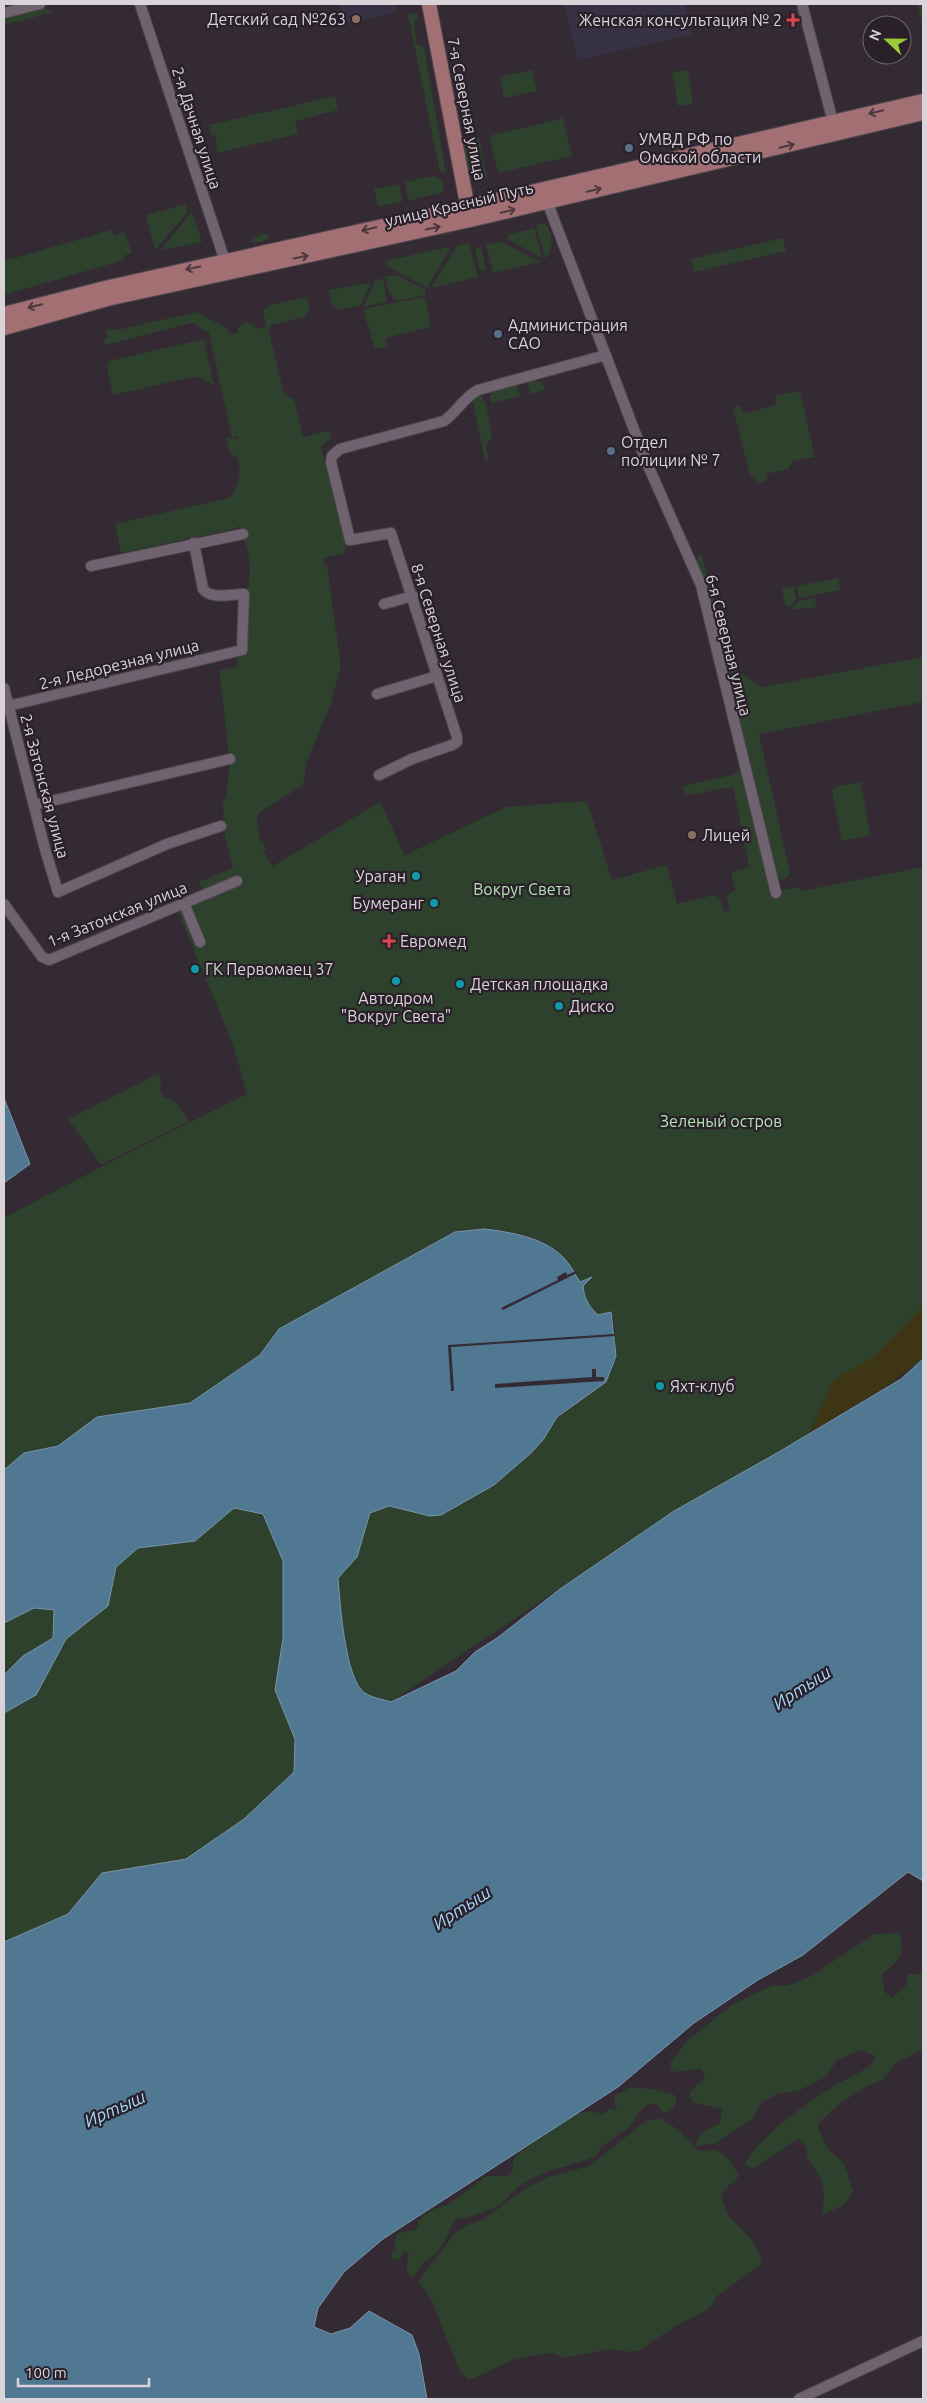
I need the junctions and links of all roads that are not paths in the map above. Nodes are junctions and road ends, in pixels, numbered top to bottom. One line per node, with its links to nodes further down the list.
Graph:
1 (40, 4): 5 (street)
2 (140, 4): 11 (street, 2-я Дачная улица)
3 (429, 4): 10 (main road, 7-я Северная улица)
4 (802, 4): 8 (street)
5 (4, 13)
6 (923, 101): 8 (main road, улица Красный Путь, one-way to 8)
7 (923, 114): 9 (main road, улица Красный Путь, one-way to 7)
8 (833, 122): 9 (main road, улица Красный Путь)
9 (545, 195): 10 (main road, улица Красный Путь); 14 (street, 6-я Северная улица)
10 (469, 213): 11 (main road, улица Красный Путь, one-way to 11); 13 (main road, улица Красный Путь, one-way to 10)
11 (225, 261): 12 (main road, улица Красный Путь, one-way to 12)
12 (4, 314)
13 (4, 328)
14 (606, 354): 18 (street, 8-я Северная улица); 29 (street, 6-я Северная улица)
15 (243, 534): 16 (street)
16 (194, 543): 17 (street); 23 (street, 2-я Ледорезная улица)
17 (91, 566)
18 (413, 596): 19 (street); 20 (street, 8-я Северная улица)
19 (384, 604)
20 (437, 676): 22 (street); 25 (street, 8-я Северная улица)
21 (4, 688): 23 (street, 2-я Затонская улица)
22 (377, 694)
23 (6, 707): 26 (street, 2-я Затонская улица)
24 (230, 759): 26 (street)
25 (379, 775)
26 (34, 805): 27 (street, 2-я Затонская улица)
27 (221, 826)
28 (237, 881): 30 (street, 1-я Затонская улица)
29 (776, 893)
30 (184, 903): 31 (street, 1-я Затонская улица); 32 (street)
31 (4, 904)
32 (200, 942)
33 (923, 2341): 34 (street)
34 (799, 2399)

